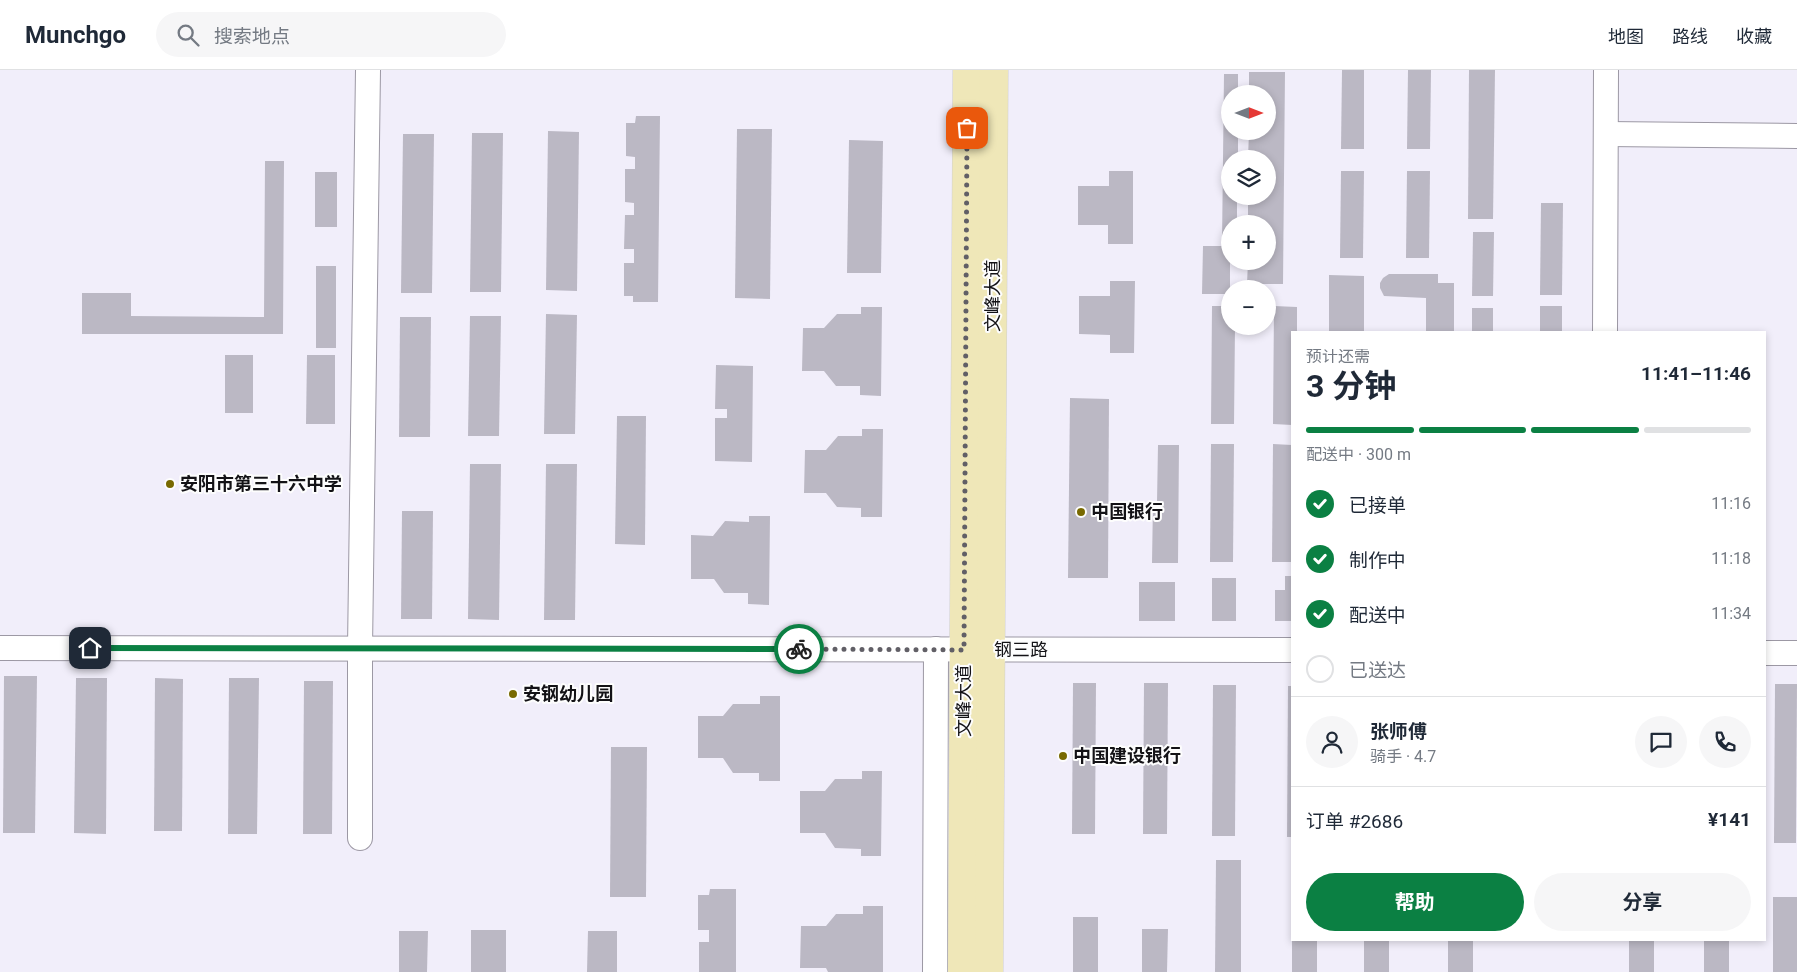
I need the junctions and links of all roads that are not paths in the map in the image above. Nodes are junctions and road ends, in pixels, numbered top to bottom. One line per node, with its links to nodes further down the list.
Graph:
1 (368, 70): 9 (street)
2 (967, 70): 11 (main road, 文峰大道)
3 (994, 70): 12 (main road, 文峰大道)
4 (1606, 70): 5 (street)
5 (1606, 134): 6 (street); 7 (street)
6 (1797, 136)
7 (1605, 331)
8 (0, 648): 9 (street, 钢三路)
9 (360, 648): 10 (street, 钢三路); 16 (street)
10 (936, 650): 11 (street, 钢三路); 17 (street)
11 (964, 650): 12 (street, 钢三路); 18 (main road, 文峰大道)
12 (991, 650): 13 (street, 钢三路); 19 (main road, 文峰大道)
13 (1291, 650)
14 (1766, 653): 15 (street)
15 (1797, 653)
16 (360, 838)
17 (936, 972)
18 (962, 972)
19 (989, 972)

